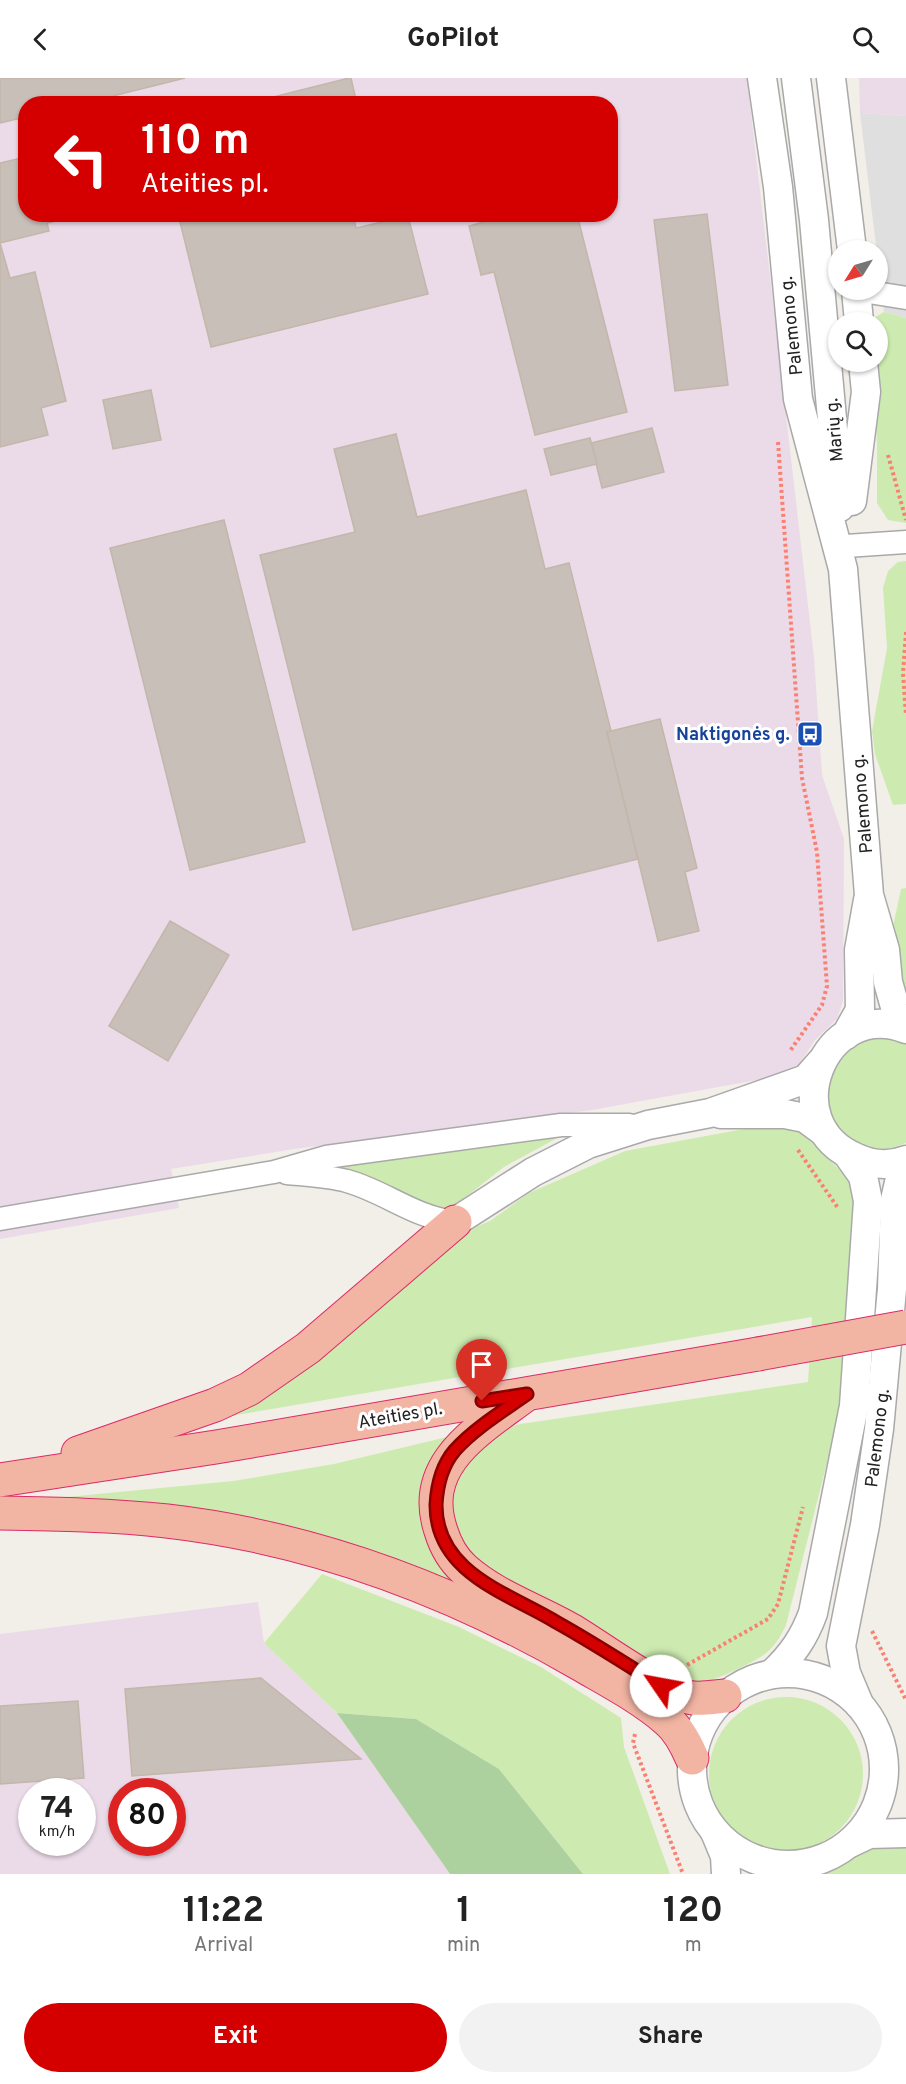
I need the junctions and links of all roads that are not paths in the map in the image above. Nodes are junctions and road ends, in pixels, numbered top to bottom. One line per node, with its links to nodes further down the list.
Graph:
1 (762, 78): 9 (street, Palemono g.)
2 (796, 78): 9 (street, Marių g.)
3 (831, 78): 4 (street)
4 (851, 240)
5 (888, 295): 6 (street)
6 (906, 298)
7 (864, 372): 9 (street, Palemono g.)
8 (906, 542): 9 (street)
9 (845, 557): 10 (street, Palemono g.)
10 (869, 895): 11 (street, Palemono g.); 13 (street, Palemono g.)
11 (906, 1020)
12 (906, 1029): 13 (street)
13 (846, 1035): 14 (street)
14 (821, 1062): 15 (street); 17 (street)
15 (781, 1102): 16 (street); 17 (street)
16 (648, 1125): 21 (street); 23 (street)
17 (824, 1132): 18 (street)
18 (848, 1155): 19 (street); 29 (street, Palemono g.)
19 (906, 1160)
20 (906, 1170): 24 (street, Palemono g.)
21 (274, 1172): 22 (street); 23 (street)
22 (0, 1219)
23 (455, 1222): 27 (highway)
24 (900, 1251): 31 (street, Palemono g.)
25 (906, 1327): 26 (highway, Ateities pl., bridge)
26 (527, 1394): 27 (highway, Ateities pl.); 30 (highway)
27 (2, 1480)
28 (0, 1513): 32 (highway)
29 (772, 1674): 30 (street); 31 (street)
30 (725, 1696): 32 (street)
31 (859, 1704): 33 (street)
32 (692, 1758): 35 (street)
33 (884, 1759): 34 (street); 37 (street)
34 (906, 1792)
35 (715, 1832): 38 (street); 39 (street)
36 (906, 1833): 37 (street)
37 (850, 1843): 38 (street)
38 (783, 1870)
39 (726, 1874)

